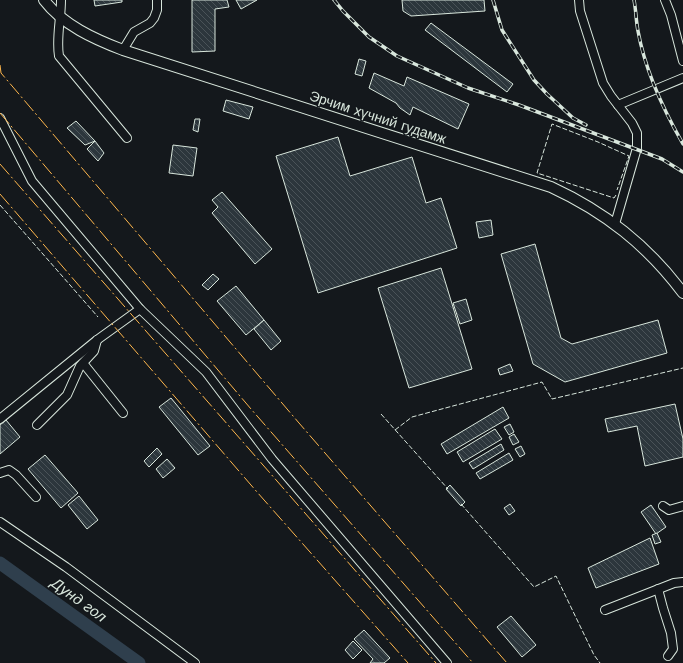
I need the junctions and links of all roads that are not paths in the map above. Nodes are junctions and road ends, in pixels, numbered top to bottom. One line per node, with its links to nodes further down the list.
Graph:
1 (44, 0): 6 (main road, Эрчим хүчний гудамж)
2 (60, 0): 6 (street)
3 (157, 0): 7 (street)
4 (579, 0): 10 (street)
5 (665, 0): 8 (street)
6 (61, 16): 7 (main road, Эрчим хүчний гудамж); 12 (street)
7 (123, 50): 13 (main road, Эрчим хүчний гудамж)
8 (683, 61)
9 (683, 78): 10 (street)
10 (618, 105): 13 (street)
11 (0, 118): 15 (street)
12 (127, 138)
13 (615, 224): 14 (main road, Эрчим хүчний гудамж)
14 (683, 293)
15 (140, 309): 16 (street); 31 (street)
16 (97, 340): 17 (street); 19 (street)
17 (83, 363): 18 (street); 20 (street)
18 (123, 413)
19 (0, 419)
20 (37, 424)
21 (0, 473): 22 (street)
22 (36, 498)
23 (663, 506): 24 (street)
24 (683, 506)
25 (0, 522): 30 (street)
26 (683, 582): 27 (street)
27 (658, 590): 28 (street); 29 (street)
28 (605, 610)
29 (668, 656)
30 (195, 663)
31 (447, 663)

